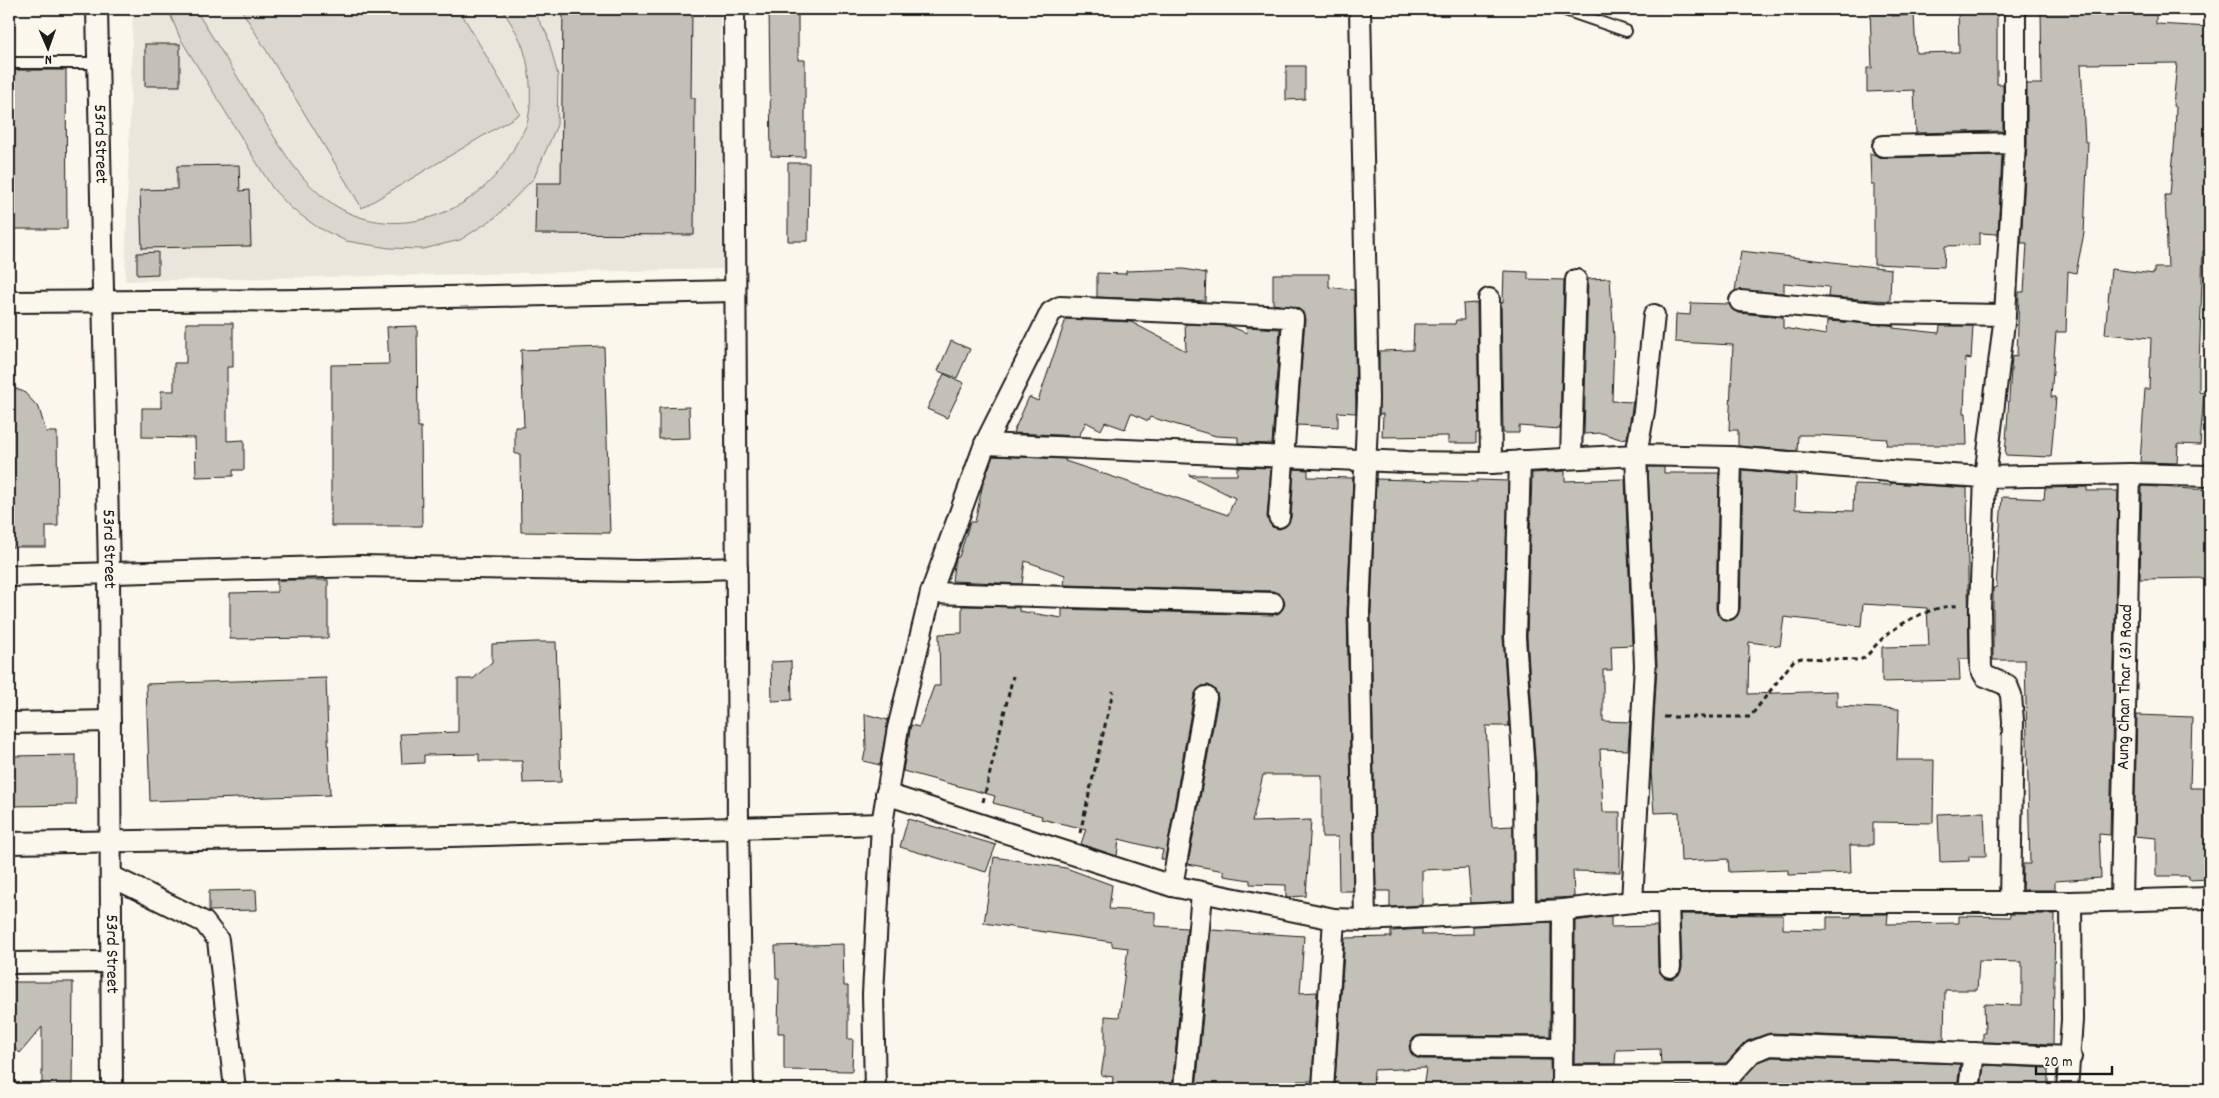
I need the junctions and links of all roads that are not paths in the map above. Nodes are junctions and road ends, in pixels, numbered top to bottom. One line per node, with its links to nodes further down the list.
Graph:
1 (97, 9): 7 (street, 53rd Street)
2 (734, 9): 12 (street)
3 (1360, 9): 24 (street)
4 (1562, 9): 6 (lane)
5 (2015, 9): 9 (street)
6 (1626, 31)
7 (98, 63): 8 (lane); 14 (street, 53rd Street)
8 (9, 64)
9 (2015, 143): 10 (street); 18 (street)
10 (1883, 146)
11 (1576, 280): 22 (street)
12 (736, 291): 14 (street); 31 (street)
13 (1488, 299): 26 (street)
14 (103, 300): 16 (street); 32 (street, 53rd Street)
15 (1740, 301): 18 (street)
16 (9, 302)
17 (1654, 315): 21 (street)
18 (2005, 315): 29 (street)
19 (985, 444): 20 (street); 20 (street); 34 (street)
20 (1282, 455): 24 (street); 30 (street)
21 (1636, 455): 22 (street); 23 (street); 51 (street)
22 (1571, 457): 25 (street)
23 (1731, 457): 29 (street); 36 (street)
24 (1365, 459): 26 (street); 57 (street)
25 (1520, 461): 26 (street); 54 (street)
26 (1492, 463)
27 (2130, 474): 28 (street); 29 (street); 49 (street, Aung Chan Thar (3) Road)
28 (2210, 476)
29 (1985, 477): 52 (street)
30 (1279, 517)
31 (737, 568): 32 (street); 42 (street)
32 (108, 572): 33 (street); 38 (street, 53rd Street)
33 (9, 576)
34 (931, 593): 35 (street); 40 (street)
35 (1273, 604)
36 (1728, 609)
37 (1206, 698): 46 (street)
38 (110, 721): 39 (street); 43 (street, 53rd Street)
39 (9, 723)
40 (886, 794): 41 (street); 46 (street)
41 (882, 824): 42 (street); 69 (street)
42 (738, 828): 43 (street); 68 (street)
43 (111, 842): 44 (street); 45 (street, 53rd Street)
44 (9, 843)
45 (111, 876): 58 (street, 53rd Street); 67 (street)
46 (1172, 886): 47 (street)
47 (1202, 894): 56 (street); 70 (street)
48 (2210, 898): 49 (street)
49 (2121, 899): 53 (street)
50 (1668, 901): 51 (street); 52 (street); 60 (street)
51 (1632, 902): 55 (street)
52 (2010, 902): 53 (street)
53 (2071, 902): 64 (street)
54 (1525, 910): 55 (street); 57 (street)
55 (1563, 910): 62 (street)
56 (1334, 919): 57 (street); 71 (street)
57 (1365, 920)
58 (112, 962): 59 (street); 66 (street, 53rd Street)
59 (9, 963)
60 (1670, 968)
61 (1421, 1047): 62 (street)
62 (1563, 1048): 65 (street)
63 (1974, 1053): 64 (street); 65 (street); 72 (street)
64 (2070, 1057): 73 (street)
65 (1562, 1082)
66 (112, 1089)
67 (235, 1089)
68 (743, 1089)
69 (875, 1089)
70 (1184, 1089)
71 (1324, 1089)
72 (1969, 1089)
73 (2067, 1089)

